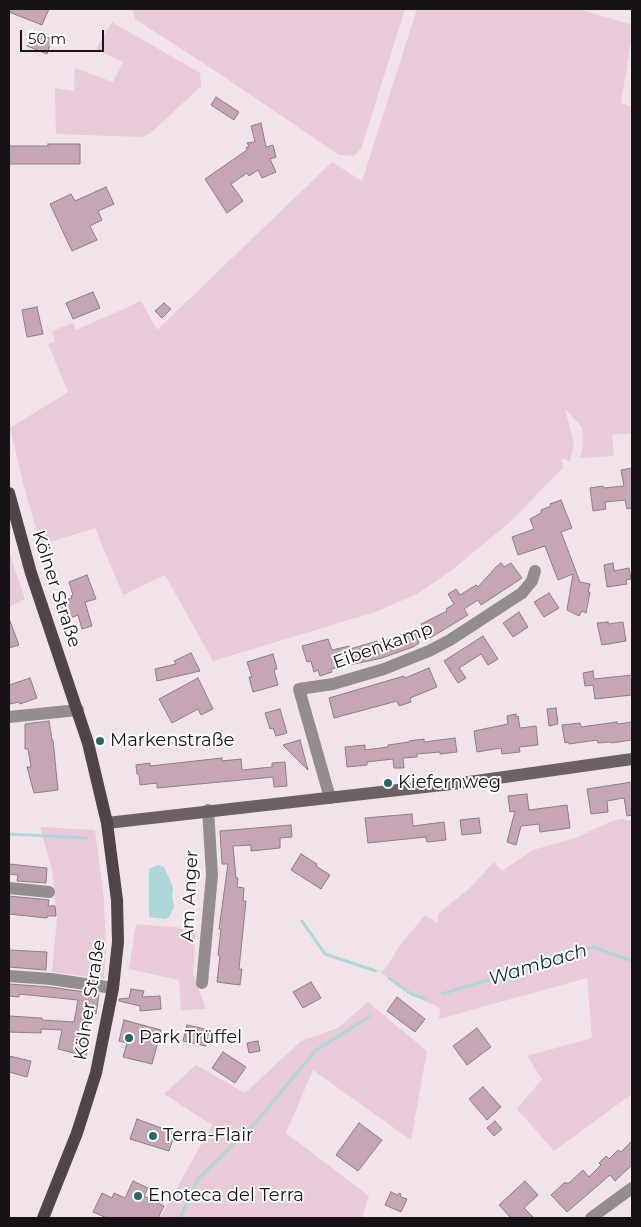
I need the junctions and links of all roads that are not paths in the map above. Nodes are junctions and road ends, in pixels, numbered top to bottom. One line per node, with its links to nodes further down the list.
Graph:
1 (9, 493): 3 (main road, Kölner Straße)
2 (535, 571): 6 (street, Eibenkamp)
3 (78, 710): 4 (street); 8 (main road, Kölner Straße)
4 (9, 717)
5 (632, 759): 6 (street)
6 (330, 798): 7 (street)
7 (208, 810): 8 (street); 12 (street, Am Anger)
8 (107, 822): 13 (main road, Kölner Straße)
9 (9, 888): 10 (street)
10 (49, 892)
11 (9, 976): 13 (street)
12 (202, 983)
13 (113, 988): 15 (main road, Kölner Straße)
14 (632, 1188): 16 (street)
15 (43, 1218)
16 (591, 1218)

